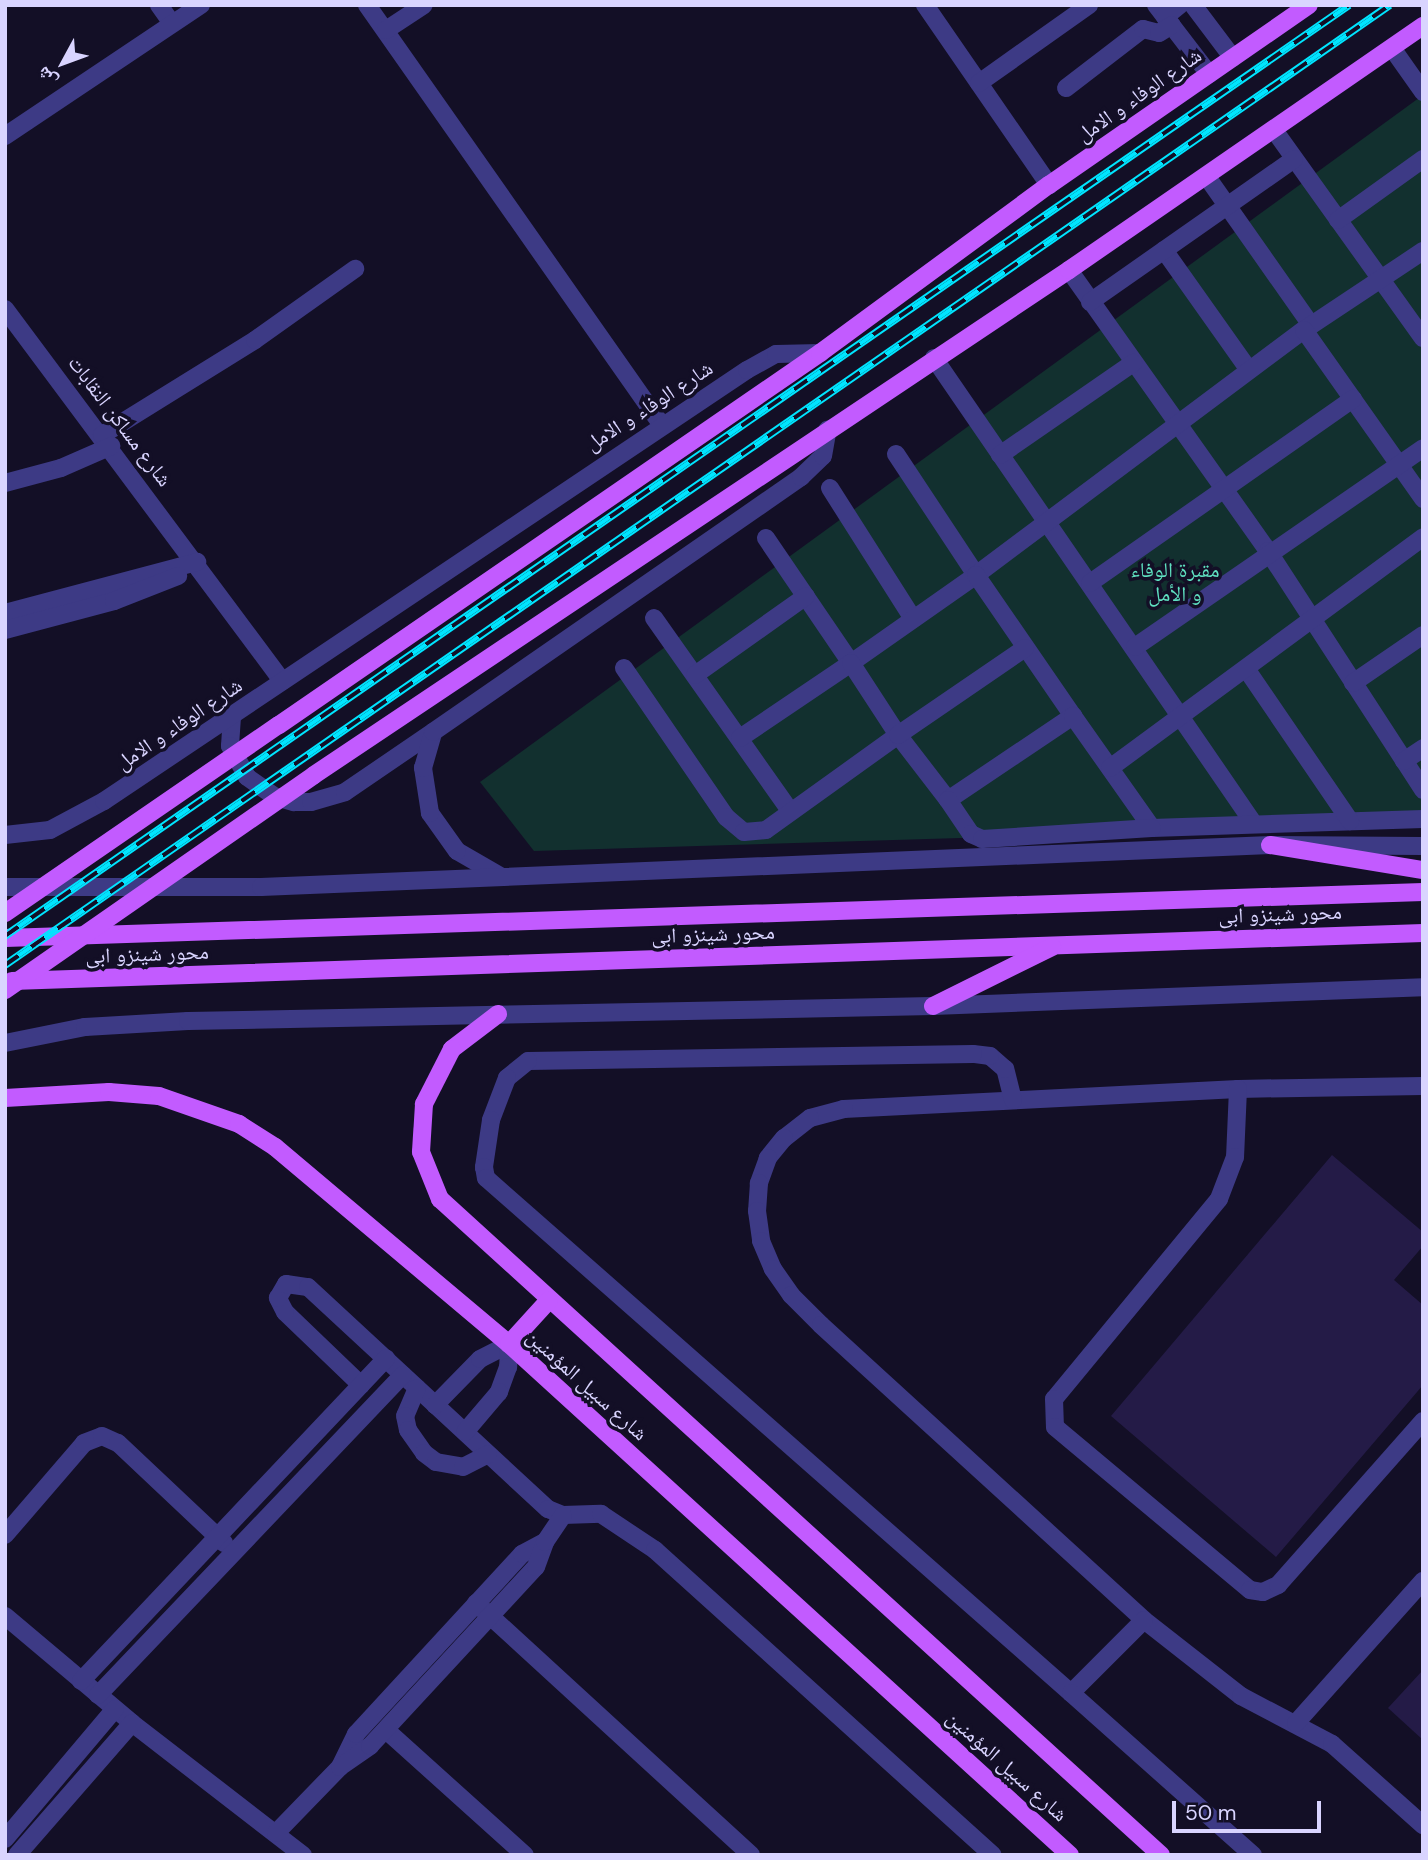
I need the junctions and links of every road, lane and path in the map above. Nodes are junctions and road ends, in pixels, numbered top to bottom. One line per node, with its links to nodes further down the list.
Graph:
1 (159, 5): 10 (street)
2 (201, 5): 10 (street)
3 (367, 5): 12 (street)
4 (424, 5): 12 (street)
5 (925, 5): 16 (street)
6 (1088, 5): 16 (street)
7 (1309, 5): 14 (main road, شارع الوفاء و الامل)
8 (1191, 6): 9 (street); 14 (street)
9 (1164, 16): 15 (street); 17 (street)
10 (171, 23): 20 (street)
11 (1423, 26): 13 (main road)
12 (386, 30): 42 (street)
13 (1392, 48): 18 (street); 19 (main road)
14 (1233, 58): 15 (main road, شارع الوفاء و الامل)
15 (1209, 74): 24 (main road, شارع الوفاء و الامل)
16 (979, 83): 24 (street)
17 (1066, 88)
18 (1423, 92)
19 (1274, 130): 21 (street); 23 (main road)
20 (5, 136)
21 (1294, 159): 25 (street); 26 (street)
22 (1423, 159): 26 (street)
23 (1207, 177): 25 (street); 30 (main road)
24 (1048, 185): 36 (main road, شارع الوفاء و الامل)
25 (1227, 206): 27 (street); 34 (street)
26 (1338, 220): 31 (street)
27 (1164, 250): 32 (street); 39 (street)
28 (1423, 251): 31 (street)
29 (355, 269): 44 (street)
30 (1069, 270): 32 (street); 37 (main road)
31 (1381, 279): 34 (street); 35 (street)
32 (1090, 302): 38 (street)
33 (5, 309): 44 (street, شارع مساكن النقابات)
34 (1307, 327): 39 (street); 40 (street)
35 (1423, 338)
36 (820, 352): 42 (street, شارع الوفاء و الامل); 100 (main road, bridge)
37 (934, 358): 43 (main road); 47 (street)
38 (1133, 363): 41 (street); 47 (street)
39 (1248, 370): 41 (street)
40 (1353, 400): 48 (street); 51 (street)
41 (1174, 423): 51 (street); 53 (street)
42 (661, 424): 75 (street, شارع الوفاء و الامل)
43 (828, 429): 80 (street); 106 (main road, bridge)
44 (106, 440): 49 (street); 57 (street, شارع مساكن النقابات)
45 (1423, 448): 48 (street)
46 (896, 454): 58 (street)
47 (1000, 456): 53 (street)
48 (1398, 464): 52 (street); 56 (street)
49 (5, 483)
50 (830, 488): 66 (street)
51 (1222, 491): 56 (street); 60 (street)
52 (1423, 499)
53 (1046, 523): 58 (street); 60 (street)
54 (1423, 537): 65 (street)
55 (766, 538): 62 (street)
56 (1268, 551): 65 (street); 69 (street)
57 (197, 562): 61 (street); 75 (street, شارع مساكن النقابات)
58 (976, 575): 66 (street); 70 (street)
59 (178, 576): 61 (street)
60 (1090, 583): 69 (street)
61 (118, 591): 63 (street); 67 (street)
62 (806, 596): 71 (street); 74 (street)
63 (5, 613)
64 (654, 618): 74 (street)
65 (1313, 618): 73 (street); 76 (street)
66 (913, 619): 71 (street)
67 (5, 630)
68 (1423, 635): 76 (street)
69 (1135, 647): 78 (street)
70 (1025, 648): 77 (street); 81 (street)
71 (851, 663): 81 (street); 82 (street)
72 (624, 668): 88 (street)
73 (1247, 670): 78 (street); 90 (street)
74 (695, 675): 82 (street)
75 (282, 681): 79 (street, شارع الوفاء و الامل)
76 (1353, 682): 84 (street)
77 (1073, 716): 85 (street); 87 (street)
78 (1182, 716): 85 (street); 91 (street)
79 (232, 717): 80 (street); 93 (street, شارع الوفاء و الامل)
80 (433, 732): 97 (street)
81 (898, 735): 87 (street); 88 (street)
82 (740, 737): 88 (street)
83 (1423, 748): 84 (street)
84 (1404, 761): 86 (street)
85 (1110, 768): 92 (street)
86 (1423, 790)
87 (948, 800): 92 (street)
88 (791, 812)
89 (1423, 819): 90 (street)
90 (1350, 821): 91 (street)
91 (1254, 824): 92 (street)
92 (1153, 828)
93 (5, 835)
94 (1270, 845): 95 (street); 96 (main road); 97 (street)
95 (1423, 846)
96 (1423, 870)
97 (505, 879): 98 (street)
98 (5, 887)
99 (1423, 892): 102 (main road, محور شينزو ابى)
100 (5, 913)
101 (1423, 933): 103 (main road, محور شينزو ابى)
102 (5, 938)
103 (1058, 943): 104 (main road, محور شينزو ابى); 107 (main road)
104 (5, 982)
105 (1423, 987): 107 (street)
106 (5, 990)
107 (933, 1006): 108 (street)
108 (498, 1014): 109 (street); 114 (main road, شارع سبيل المؤمنين)
109 (5, 1043)
110 (1423, 1086): 111 (street)
111 (1238, 1089): 113 (street); 121 (street)
112 (5, 1098): 115 (main road, شارع سبيل المؤمنين)
113 (1013, 1100): 133 (street); 135 (street)
114 (549, 1300): 115 (main road); 151 (main road, شارع سبيل المؤمنين)
115 (509, 1344): 120 (street); 122 (street); 150 (main road, شارع سبيل المؤمنين)
116 (386, 1358): 117 (street); 118 (street); 118 (street)
117 (403, 1375): 119 (street); 128 (street)
118 (361, 1385): 126 (street)
119 (417, 1388): 120 (street); 123 (street)
120 (435, 1405): 122 (street)
121 (1423, 1421)
122 (464, 1432): 123 (street)
123 (488, 1454): 124 (street)
124 (564, 1515): 127 (street); 149 (street)
125 (5, 1535): 126 (street)
126 (217, 1536): 128 (street); 134 (street)
127 (545, 1542): 130 (street); 132 (street)
128 (234, 1552): 136 (street)
129 (1423, 1581): 139 (street)
130 (476, 1604): 132 (street); 141 (street)
131 (5, 1616): 134 (street)
132 (490, 1616): 140 (street); 148 (street)
133 (1144, 1620): 135 (street); 139 (street)
134 (81, 1682): 136 (street)
135 (1071, 1693): 152 (street)
136 (98, 1695): 137 (street)
137 (115, 1709): 138 (street); 144 (street)
138 (132, 1723): 143 (street); 145 (street)
139 (1297, 1723): 142 (street)
140 (386, 1730): 141 (street); 147 (street)
141 (340, 1767): 143 (street)
142 (1423, 1825)
143 (276, 1833): 146 (street)
144 (5, 1839)
145 (18, 1855)
146 (303, 1855)
147 (525, 1855)
148 (751, 1855)
149 (992, 1855)
150 (1070, 1855)
151 (1161, 1855)
152 (1253, 1855)

